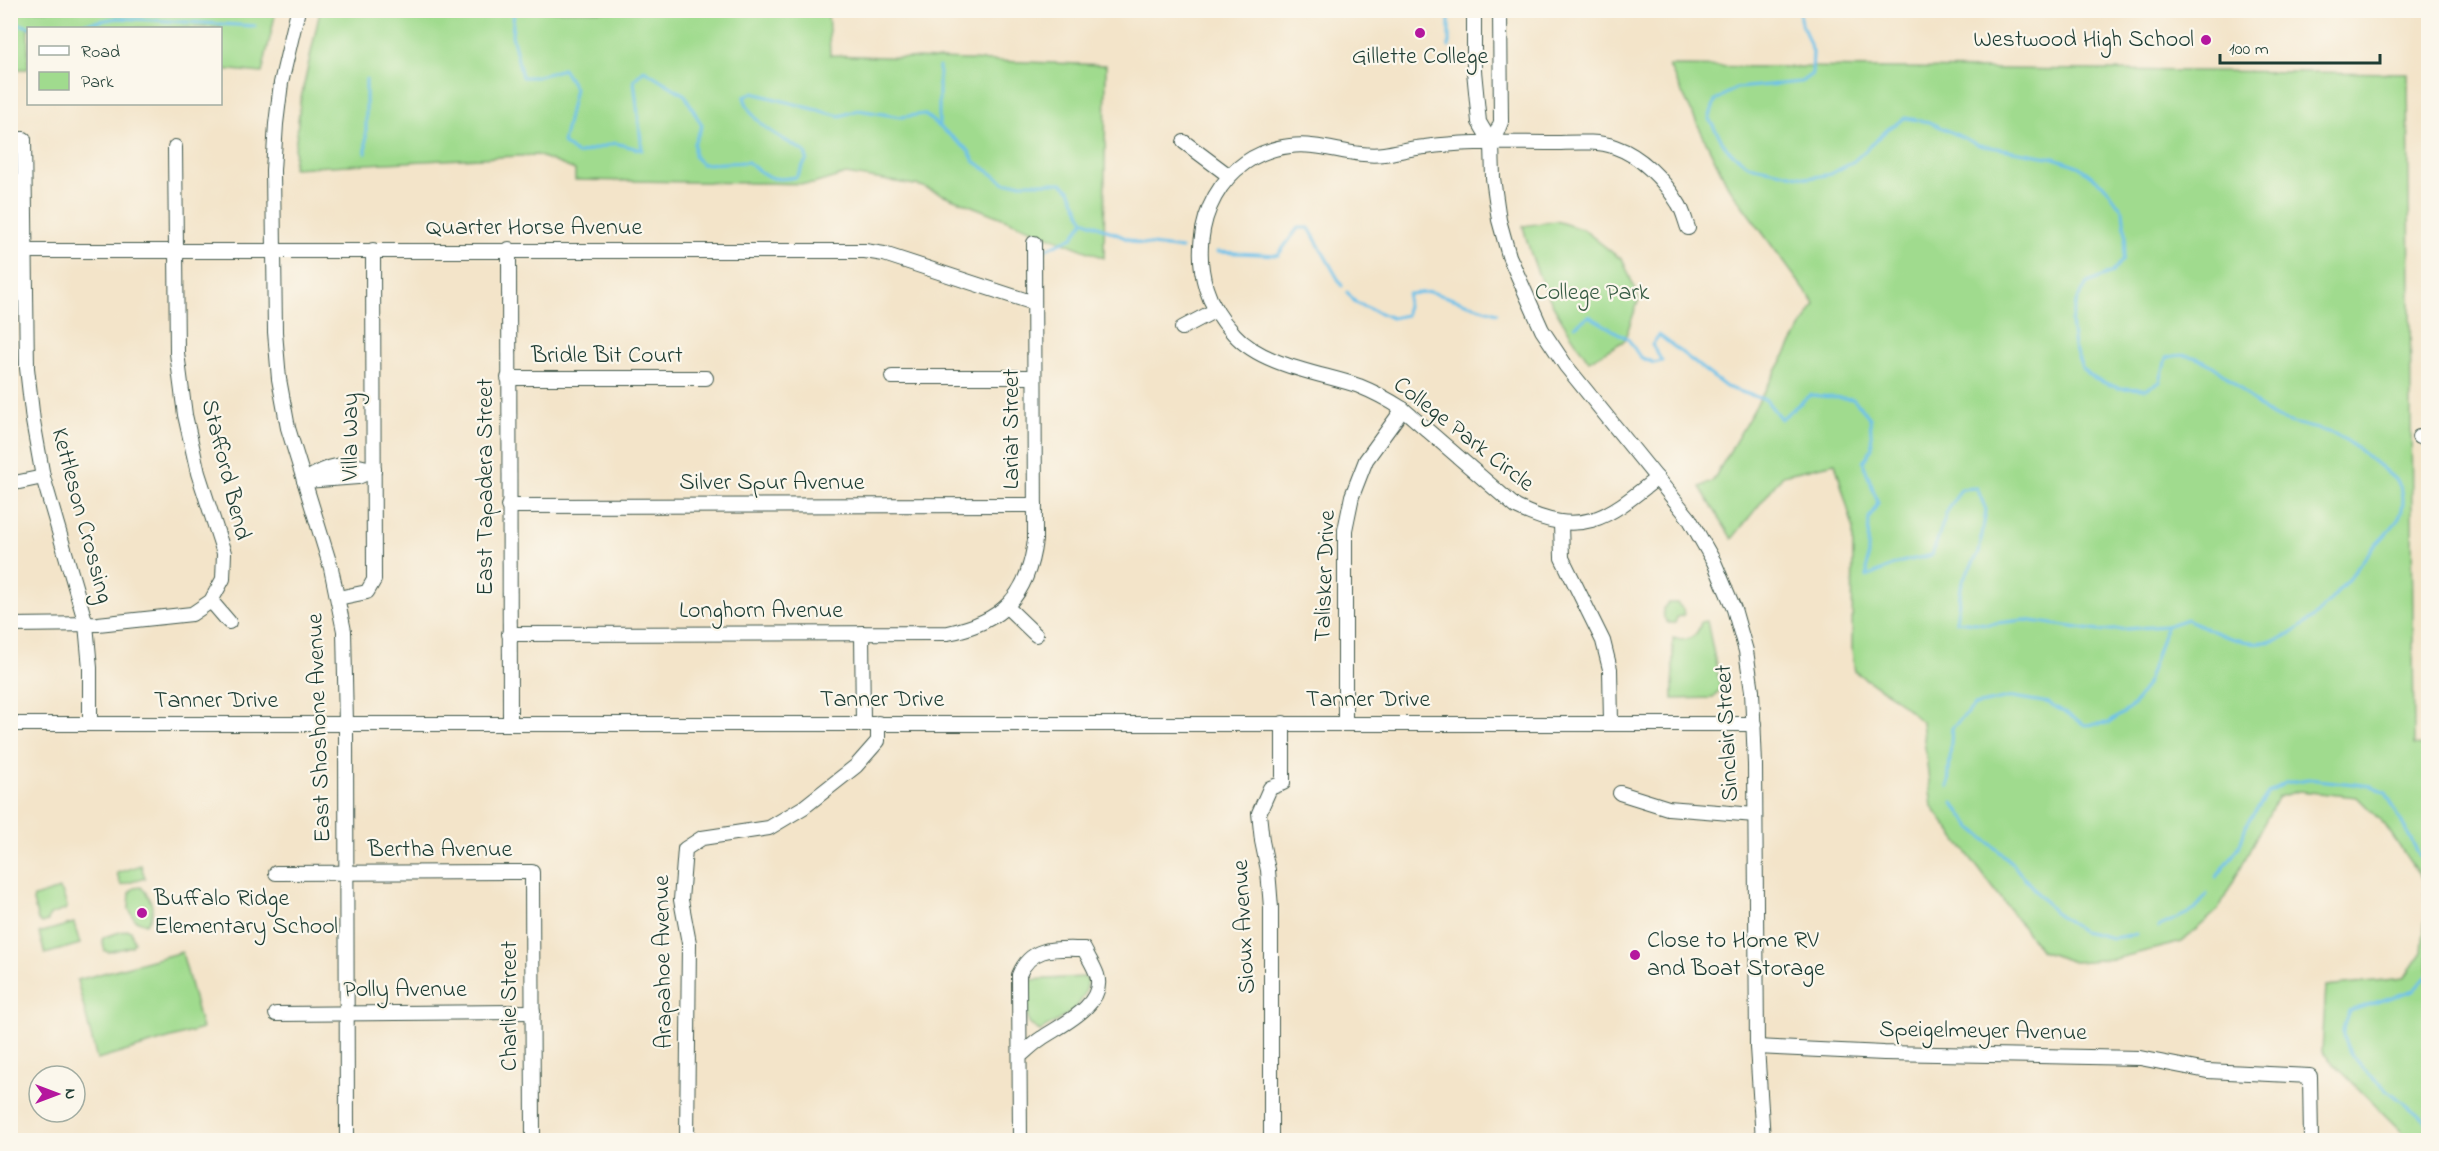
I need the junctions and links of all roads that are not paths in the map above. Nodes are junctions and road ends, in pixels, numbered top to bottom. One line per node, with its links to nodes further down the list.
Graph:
1 (298, 10): 13 (street, East Shoshone Avenue)
2 (1474, 10): 6 (street, Sinclair Street)
3 (1500, 10): 6 (street, Sinclair Street)
4 (17, 139): 15 (street, Kettleson Crossing)
5 (1184, 142): 8 (street)
6 (1492, 144): 8 (street, College Park Circle); 9 (street, College Park Circle); 26 (street, Sinclair Street)
7 (175, 147): 12 (street, Stafford Bend)
8 (1228, 175): 17 (street, College Park Circle)
9 (1688, 228)
10 (1034, 243): 16 (street, Lariat Street)
11 (509, 249): 14 (street, Quarter Horse Avenue); 16 (street, Quarter Horse Avenue); 21 (street, East Tapadera Street)
12 (176, 250): 13 (street, Quarter Horse Avenue); 15 (street, Quarter Horse Avenue); 33 (street, Stafford Bend)
13 (274, 250): 14 (street, Quarter Horse Avenue); 27 (street, East Shoshone Avenue)
14 (373, 250): 24 (street, Villa Way)
15 (26, 251): 25 (street, Kettleson Crossing)
16 (1034, 303): 20 (street, Lariat Street)
17 (1216, 310): 18 (street); 23 (street, College Park Circle)
18 (1182, 328)
19 (892, 377): 20 (street)
20 (1034, 377): 29 (street, Lariat Street)
21 (508, 378): 22 (street, Bridle Bit Court); 30 (street, East Tapadera Street)
22 (706, 378)
23 (1402, 409): 31 (street, College Park Circle); 44 (street, Talisker Drive)
24 (374, 470): 27 (street); 32 (street, Villa Way)
25 (43, 477): 28 (street); 36 (street, Kettleson Crossing)
26 (1657, 478): 31 (street, College Park Circle); 46 (street, Sinclair Street)
27 (304, 481): 32 (street, East Shoshone Avenue)
28 (10, 484)
29 (1035, 505): 30 (street, Silver Spur Avenue); 34 (street, Lariat Street)
30 (508, 506): 39 (street, East Tapadera Street)
31 (1561, 523): 45 (street)
32 (338, 598): 49 (street, East Shoshone Avenue)
33 (211, 601): 35 (street); 36 (street)
34 (1007, 607): 38 (street, Longhorn Avenue); 40 (street)
35 (229, 622)
36 (86, 624): 37 (street); 48 (street, Kettleson Crossing)
37 (10, 625)
38 (862, 633): 39 (street, Longhorn Avenue); 41 (street)
39 (509, 634): 50 (street, East Tapadera Street)
40 (1036, 634)
41 (863, 723): 42 (street, Tanner Drive); 50 (street, Tanner Drive)
42 (878, 723): 43 (street, Tanner Drive); 63 (street, Arapahoe Avenue)
43 (1283, 723): 44 (street, Tanner Drive); 65 (street, Sioux Avenue)
44 (1345, 723): 45 (street, Tanner Drive)
45 (1611, 723): 46 (street, Tanner Drive)
46 (1754, 723): 52 (street, Sinclair Street)
47 (10, 724): 48 (street, Tanner Drive)
48 (90, 724): 49 (street, Tanner Drive)
49 (346, 724): 50 (street, Tanner Drive); 55 (street, East Shoshone Avenue)
50 (510, 724)
51 (1620, 793): 52 (street)
52 (1755, 815): 59 (street, Sinclair Street)
53 (532, 872): 55 (street, Bertha Avenue); 56 (street, Charlie Street)
54 (276, 873): 55 (street, Bertha Avenue)
55 (346, 873): 57 (street, East Shoshone Avenue)
56 (533, 1012): 57 (street, Polly Avenue); 62 (street, Charlie Street)
57 (347, 1013): 58 (street, Polly Avenue); 61 (street, East Shoshone Avenue)
58 (276, 1014)
59 (1757, 1047): 66 (street, Sinclair Street); 67 (street, Speigelmeyer Avenue)
60 (1020, 1056): 60 (street); 64 (street)
61 (347, 1140)
62 (533, 1140)
63 (687, 1140)
64 (1020, 1140)
65 (1270, 1140)
66 (1763, 1140)
67 (2311, 1140)

